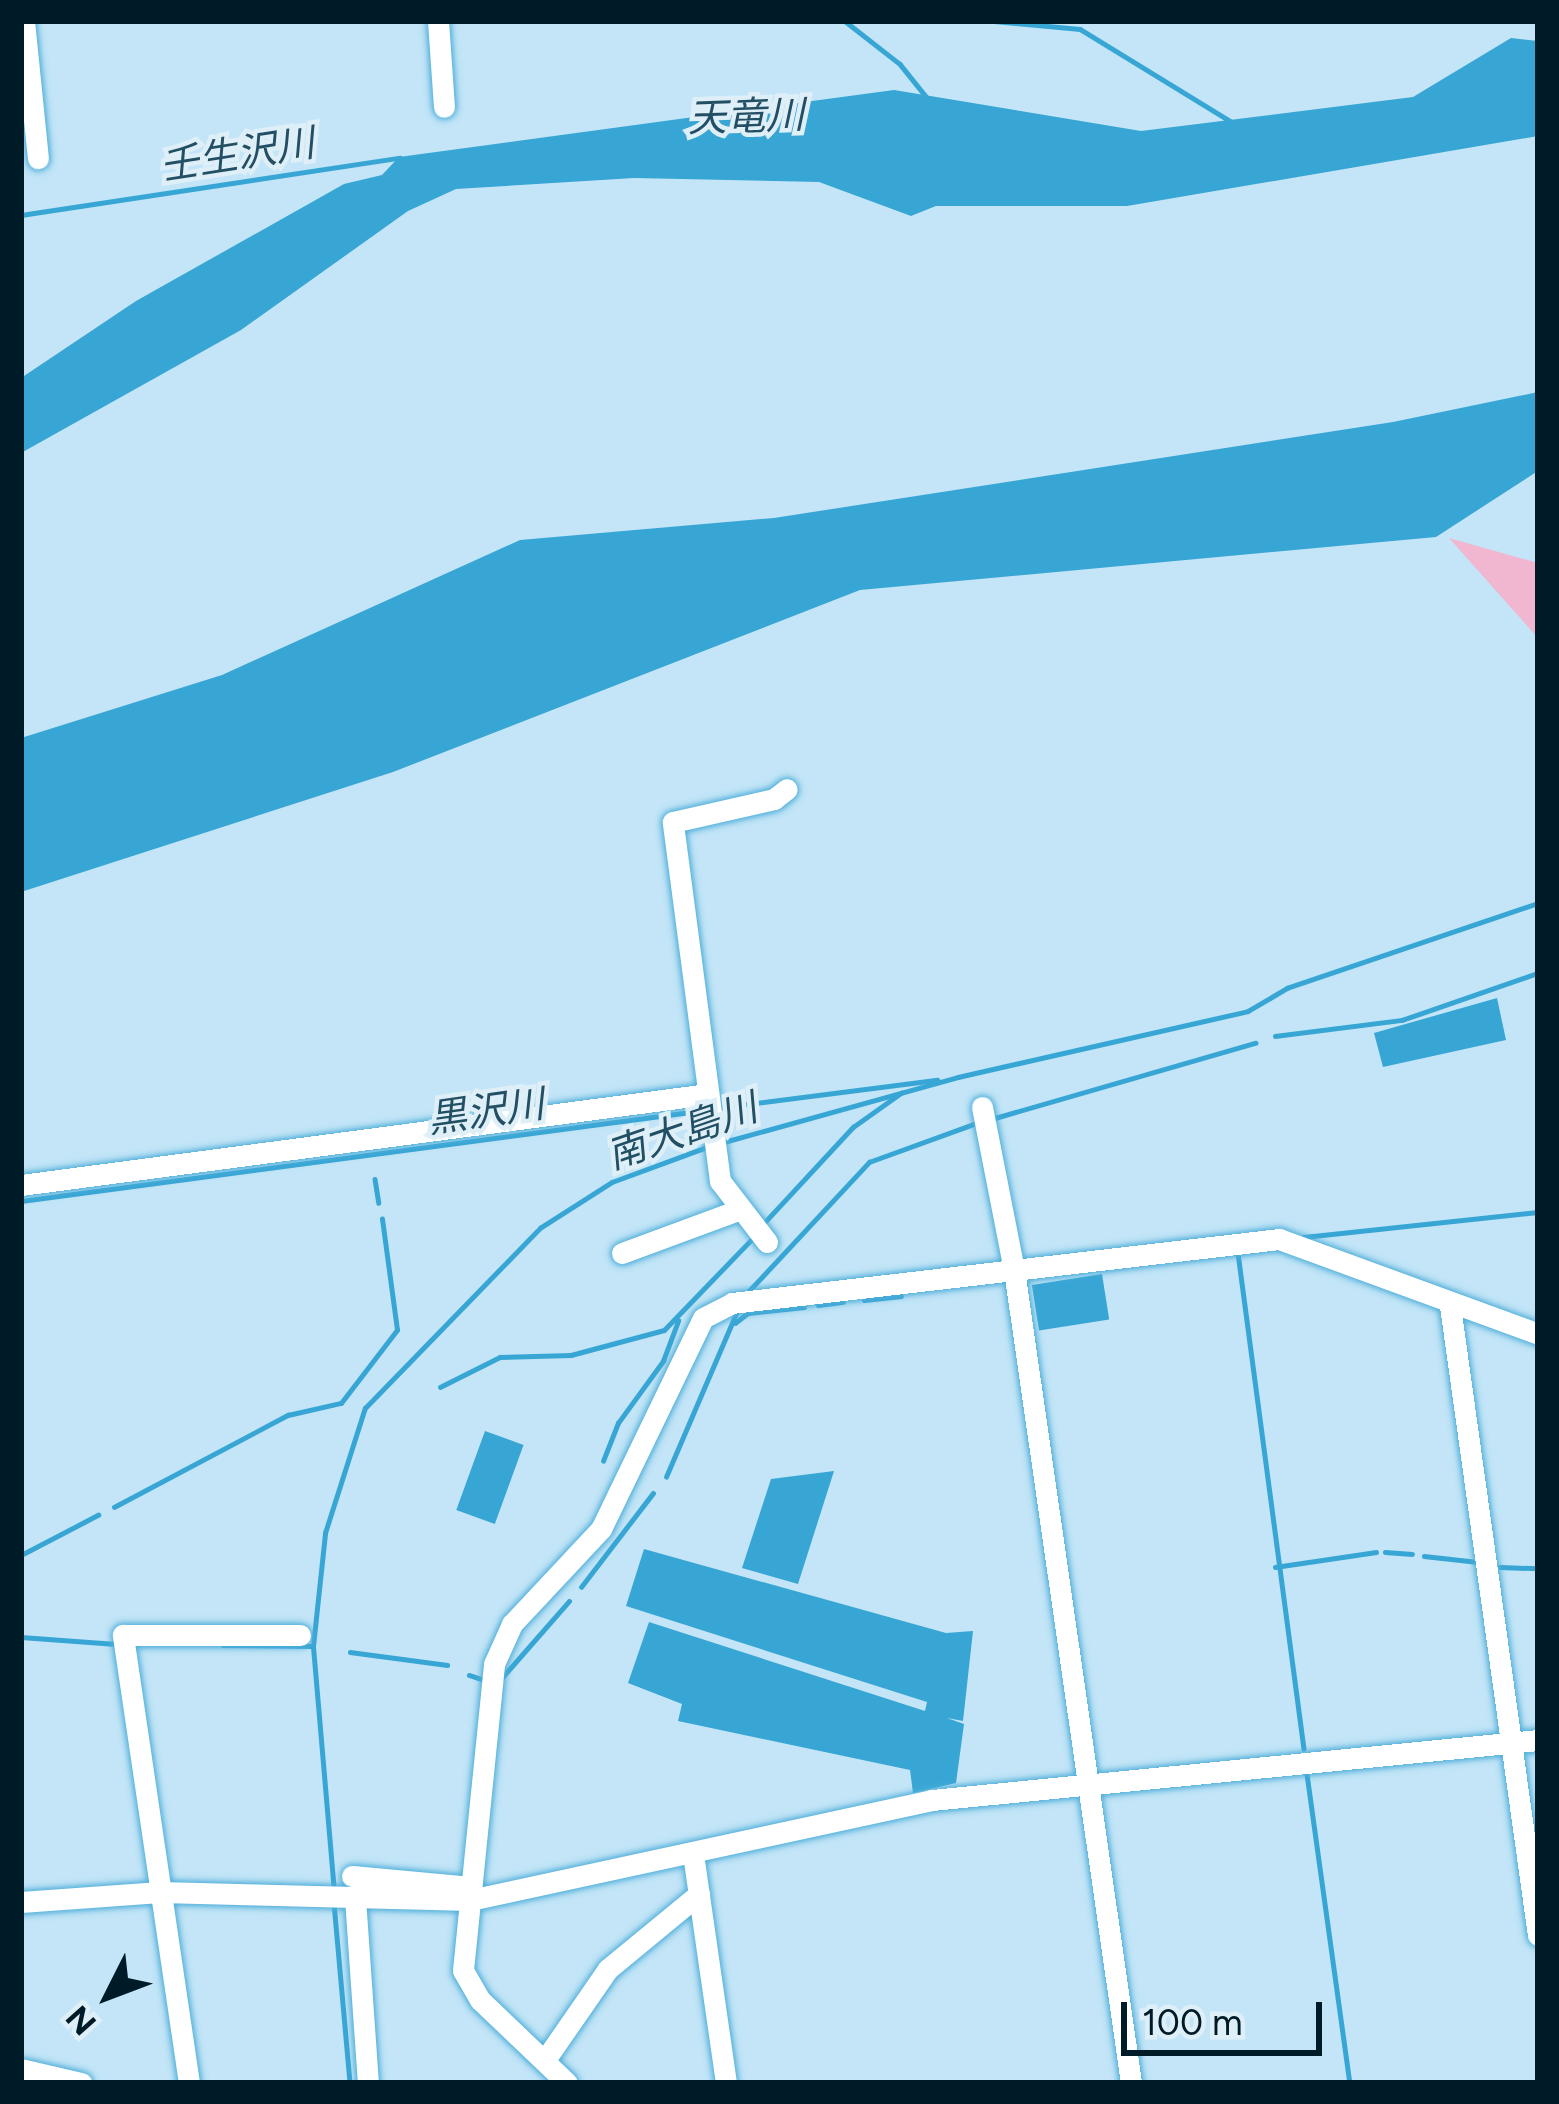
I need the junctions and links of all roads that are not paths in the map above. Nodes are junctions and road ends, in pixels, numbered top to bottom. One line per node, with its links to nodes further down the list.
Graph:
1 (24, 21): 4 (street)
2 (438, 21): 3 (street)
3 (444, 107)
4 (38, 158)
5 (788, 789): 7 (street)
6 (982, 1107): 12 (street)
7 (711, 1121): 8 (street); 9 (street)
8 (21, 1185)
9 (738, 1210): 10 (street); 11 (street)
10 (766, 1243)
11 (622, 1253)
12 (1014, 1270): 13 (street); 18 (street); 23 (street)
13 (1450, 1306): 14 (street); 17 (street)
14 (1538, 1334)
15 (300, 1635): 22 (street)
16 (1538, 1740): 17 (street)
17 (1514, 1743): 18 (street); 20 (street)
18 (1088, 1783): 19 (street); 34 (street)
19 (693, 1854): 23 (street); 24 (street)
20 (1535, 1884): 26 (street)
21 (353, 1890): 22 (street); 23 (street); 31 (street)
22 (160, 1892): 25 (street); 30 (street)
23 (470, 1894): 27 (street)
24 (699, 1894): 27 (street); 33 (street)
25 (21, 1902)
26 (1538, 1935)
27 (547, 2056): 32 (street)
28 (21, 2069): 29 (street)
29 (81, 2083)
30 (189, 2083)
31 (368, 2083)
32 (567, 2083)
33 (726, 2083)
34 (1131, 2083)

